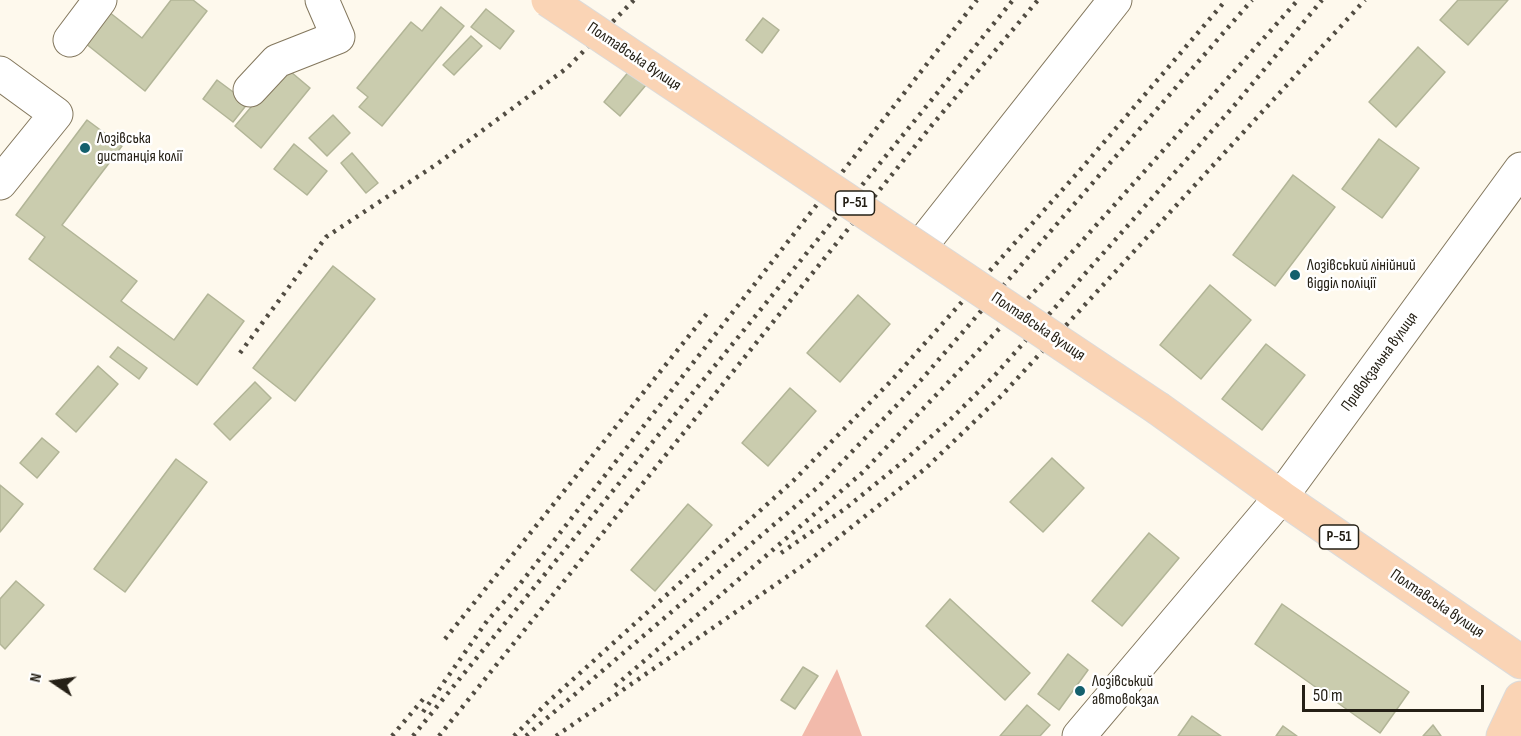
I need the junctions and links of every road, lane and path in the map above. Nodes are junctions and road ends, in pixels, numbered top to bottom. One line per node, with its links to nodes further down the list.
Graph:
1 (100, 0): 5 (street)
2 (322, 0): 7 (street)
3 (548, 0): 10 (main road, Полтавська вулиця / Р-51, bridge)
4 (1115, 0): 10 (street)
5 (70, 40)
6 (0, 74): 9 (street)
7 (250, 90)
8 (1521, 169): 11 (street, Привокзальна вулиця)
9 (0, 183)
10 (920, 247): 11 (main road, Полтавська вулиця / Р-51, bridge)
11 (1281, 497): 12 (main road, Полтавська вулиця / Р-51); 14 (street, Привокзальна вулиця)
12 (1521, 662)
13 (1521, 698): 15 (main road)
14 (1079, 736)
15 (1503, 736)

